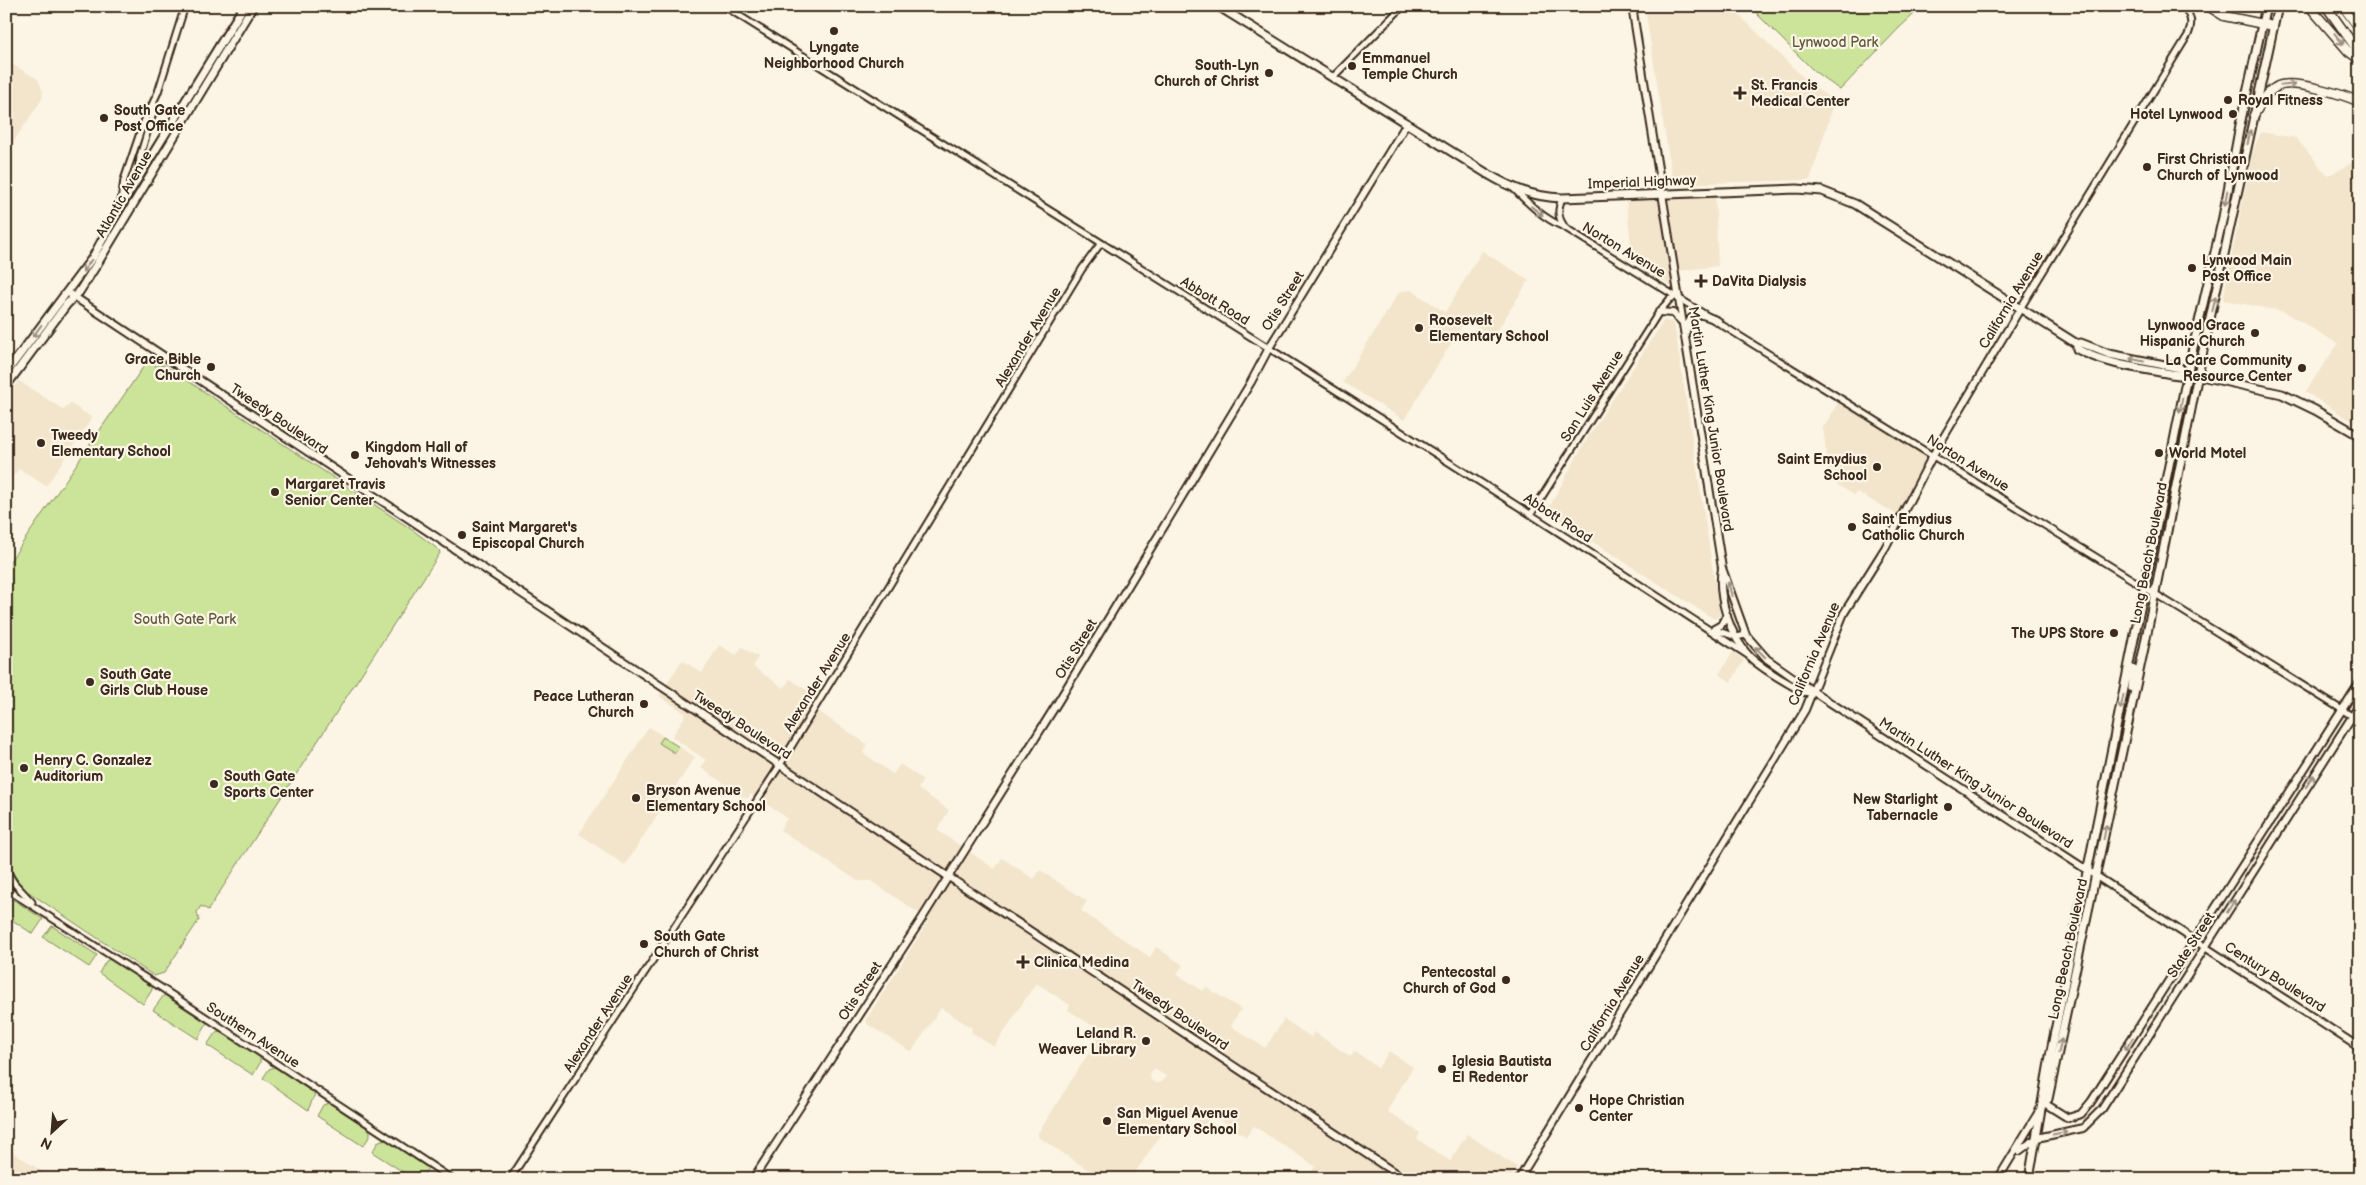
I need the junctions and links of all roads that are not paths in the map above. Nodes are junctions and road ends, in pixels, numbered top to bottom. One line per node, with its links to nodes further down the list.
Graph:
1 (186, 6): 22 (street)
2 (244, 6): 28 (main road, Atlantic Avenue)
3 (253, 6): 31 (main road, Atlantic Avenue)
4 (724, 6): 38 (street, Abbott Road)
5 (1218, 6): 20 (main road, Imperial Highway)
6 (1402, 6): 20 (street)
7 (1632, 6): 33 (main road, Martin Luther King Junior Boulevard)
8 (2184, 6): 42 (street, California Avenue)
9 (2208, 6): 16 (highway)
10 (2266, 6): 16 (main road, Long Beach Boulevard)
11 (2278, 6): 17 (main road, Long Beach Boulevard)
12 (2309, 6): 19 (highway, one-way to 19)
13 (2326, 6): 18 (highway)
14 (2353, 6): 15 (highway)
15 (2360, 15)
16 (2261, 24): 17 (highway); 48 (main road, Long Beach Boulevard, one-way to 48)
17 (2273, 26): 23 (main road, Long Beach Boulevard)
18 (2360, 54)
19 (2360, 60)
20 (1332, 78): 24 (main road, Imperial Highway)
21 (2360, 102): 23 (highway, one-way to 21)
22 (154, 103): 25 (street); 26 (street)
23 (2254, 116): 50 (main road, Long Beach Boulevard, one-way to 23)
24 (1407, 123): 32 (main road, Imperial Highway); 47 (main road, Otis Street)
25 (143, 124): 26 (street); 29 (street)
26 (146, 134): 27 (street)
27 (142, 149): 29 (street); 30 (street)
28 (156, 149): 30 (main road, Atlantic Avenue); 31 (main road)
29 (134, 151): 35 (street)
30 (137, 181): 35 (main road, Atlantic Avenue); 36 (main road)
31 (146, 182): 36 (main road, Atlantic Avenue)
32 (1514, 189): 34 (main road, Imperial Highway); 37 (street, Norton Avenue, one-way to 37)
33 (1663, 193): 34 (main road, Imperial Highway); 40 (main road, Martin Luther King Junior Boulevard); 42 (main road, Imperial Highway)
34 (1562, 198): 37 (street, Norton Avenue)
35 (119, 209): 39 (main road, Atlantic Avenue, one-way to 39)
36 (125, 218): 41 (main road, Atlantic Avenue)
37 (1564, 227): 40 (street, Norton Avenue)
38 (1101, 243): 47 (street, Abbott Road); 74 (street, Alexander Avenue)
39 (67, 292): 41 (main road, Tweedy Boulevard); 49 (main road, Atlantic Avenue, one-way to 49)
40 (1679, 296): 43 (street, San Luis Avenue); 44 (street, Norton Avenue); 45 (main road, Martin Luther King Junior Boulevard)
41 (74, 297): 51 (main road, Atlantic Avenue); 74 (main road, Tweedy Boulevard)
42 (2020, 309): 48 (main road, Imperial Highway); 53 (main road, California Avenue)
43 (1659, 312): 45 (main road); 54 (street, San Luis Avenue)
44 (1718, 321): 46 (main road); 53 (street, Norton Avenue)
45 (1683, 323): 46 (main road, Martin Luther King Junior Boulevard)
46 (1685, 338): 55 (main road, Martin Luther King Junior Boulevard)
47 (1269, 348): 54 (street, Abbott Road); 79 (main road, Otis Street)
48 (2185, 372): 50 (main road, Imperial Highway); 56 (main road, Long Beach Boulevard, one-way to 56)
49 (6, 373)
50 (2198, 374): 52 (main road, Imperial Highway); 57 (main road, Long Beach Boulevard)
51 (6, 386)
52 (2359, 437)
53 (1933, 455): 56 (street, Norton Avenue); 68 (main road, California Avenue)
54 (1531, 514): 59 (street, Abbott Road)
55 (1722, 568): 58 (main road, Martin Luther King Junior Boulevard); 62 (main road, Martin Luther King Junior Boulevard, one-way to 55)
56 (2145, 586): 57 (street, Norton Avenue); 60 (main road, Long Beach Boulevard)
57 (2154, 592): 64 (main road, Long Beach Boulevard); 71 (street, Norton Avenue)
58 (1727, 615): 61 (main road); 63 (main road, Martin Luther King Junior Boulevard)
59 (1693, 618): 61 (street, Abbott Road); 65 (street, Abbott Road)
60 (2138, 619): 64 (main road); 66 (main road, Long Beach Boulevard)
61 (1714, 629): 63 (street, Abbott Road)
62 (1746, 635): 63 (street); 68 (main road, Martin Luther King Junior Boulevard, one-way to 62)
63 (1736, 637): 65 (main road, Martin Luther King Junior Boulevard)
64 (2144, 648): 69 (main road, Long Beach Boulevard)
65 (1752, 658): 68 (main road, Martin Luther King Junior Boulevard)
66 (2129, 666): 69 (main road); 78 (main road, Long Beach Boulevard, one-way to 78)
67 (2360, 682): 71 (main road, State Street)
68 (1814, 692): 78 (main road, Martin Luther King Junior Boulevard); 93 (main road, California Avenue)
69 (2135, 692): 80 (main road, Long Beach Boulevard, one-way to 69)
70 (2360, 704): 72 (main road, State Street)
71 (2343, 710): 72 (street, Norton Avenue); 75 (main road, State Street)
72 (2353, 716): 73 (street, Norton Avenue); 76 (main road, State Street, one-way to 72)
73 (2360, 720)
74 (780, 765): 79 (main road, Tweedy Boulevard); 90 (street, Alexander Avenue)
75 (2275, 816): 76 (main road); 83 (main road, State Street)
76 (2284, 822): 84 (main road, State Street, one-way to 76)
77 (6, 870): 82 (street, Southern Avenue)
78 (2088, 871): 80 (main road, Martin Luther King Junior Boulevard); 86 (main road, Long Beach Boulevard)
79 (949, 877): 91 (main road, Otis Street); 92 (main road, Tweedy Boulevard)
80 (2096, 877): 83 (main road, Martin Luther King Junior Boulevard); 86 (main road, Long Beach Boulevard, one-way to 80)
81 (6, 889): 82 (street, Southern Avenue)
82 (41, 911): 89 (street, Southern Avenue)
83 (2195, 940): 84 (main road, Century Boulevard); 86 (main road, State Street, one-way to 86)
84 (2205, 947): 85 (main road, Century Boulevard); 87 (main road, State Street, one-way to 84)
85 (2360, 1048)
86 (2044, 1103): 87 (main road, Long Beach Boulevard); 88 (main road, State Street)
87 (2037, 1138): 88 (main road, State Street); 95 (main road, Long Beach Boulevard)
88 (2011, 1159): 94 (main road, State Street)
89 (452, 1179)
90 (510, 1179)
91 (753, 1179)
92 (1404, 1179)
93 (1519, 1179)
94 (1998, 1179)
95 (2029, 1179)

